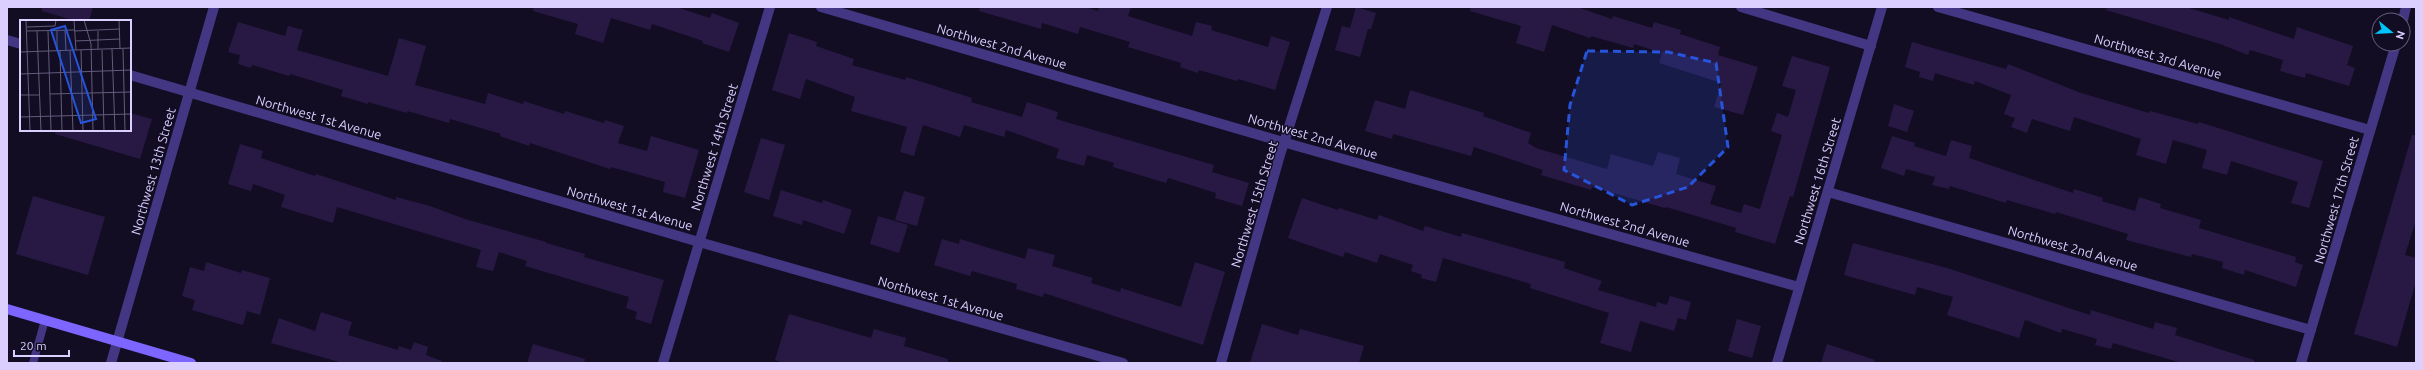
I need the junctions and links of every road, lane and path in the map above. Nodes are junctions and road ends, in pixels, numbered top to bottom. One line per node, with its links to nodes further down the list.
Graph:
1 (214, 7): 13 (street, Northwest 13th Street)
2 (770, 7): 17 (street, Northwest 14th Street)
3 (821, 7): 15 (street, Northwest 2nd Avenue)
4 (1327, 7): 15 (street, Northwest 15th Street)
5 (1741, 7): 10 (street)
6 (1882, 7): 10 (street, Northwest 16th Street)
7 (1938, 7): 14 (street, Northwest 3rd Avenue)
8 (7, 40): 9 (street)
9 (20, 44)
10 (1871, 46): 16 (street, Northwest 16th Street)
11 (2394, 52): 14 (street, Northwest 17th Street)
12 (131, 75): 13 (street, Northwest 1st Avenue)
13 (190, 92): 17 (street, Northwest 1st Avenue); 22 (street, Northwest 13th Street)
14 (2370, 130): 21 (street, Northwest 17th Street)
15 (1286, 141): 18 (street, Northwest 2nd Avenue); 28 (street, Northwest 15th Street)
16 (1828, 192): 18 (street, Northwest 16th Street); 21 (street, Northwest 2nd Avenue)
17 (699, 242): 26 (street, Northwest 14th Street); 27 (street, Northwest 1st Avenue)
18 (1799, 287): 29 (street, Northwest 16th Street)
19 (7, 309): 20 (main road)
20 (45, 320): 22 (main road); 23 (lane)
21 (2311, 330): 30 (street, Northwest 17th Street)
22 (117, 341): 24 (street, Northwest 13th Street); 25 (main road)
23 (33, 363)
24 (111, 363)
25 (191, 363)
26 (663, 363)
27 (1123, 363)
28 (1222, 363)
29 (1777, 363)
30 (2301, 363)

